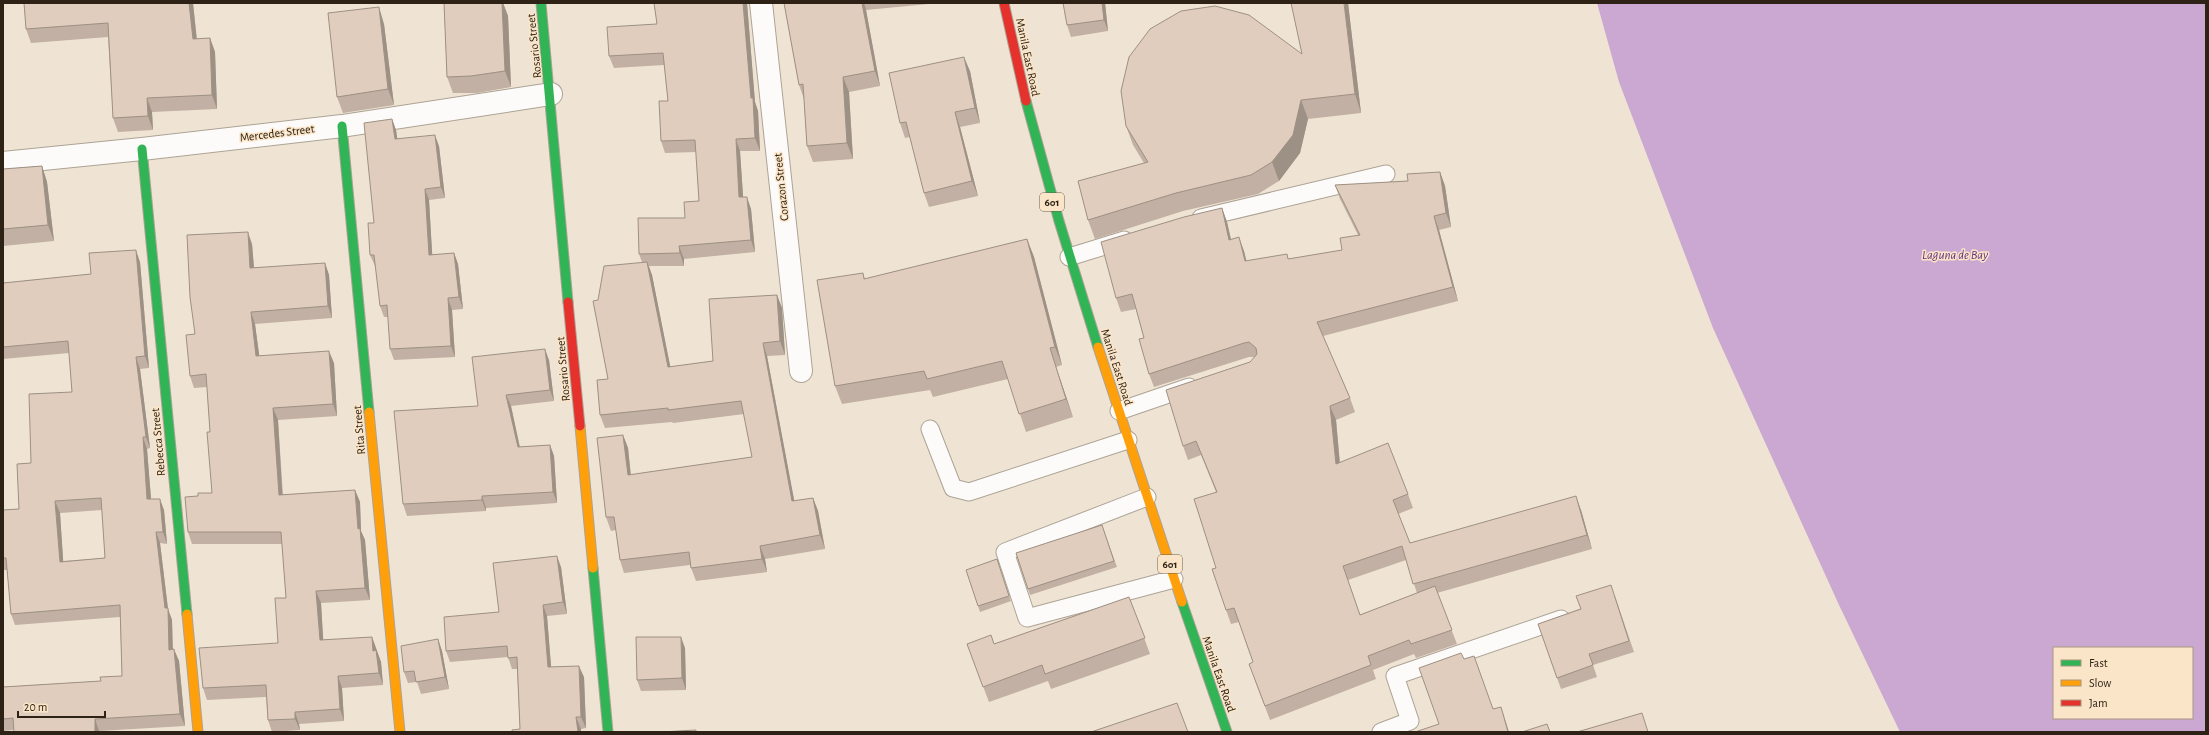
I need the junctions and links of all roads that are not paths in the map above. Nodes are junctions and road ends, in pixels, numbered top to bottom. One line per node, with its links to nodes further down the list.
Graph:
1 (541, 3): 4 (street, Rosario Street)
2 (761, 3): 12 (street, Corazon Street)
3 (1004, 3): 11 (street, Manila East Road / 601)
4 (551, 94): 5 (street, Mercedes Street); 22 (street, Rosario Street)
5 (342, 126): 6 (street, Mercedes Street); 21 (street, Rita Street)
6 (142, 149): 7 (street, Mercedes Street); 20 (street, Rebecca Street)
7 (3, 163)
8 (1386, 174): 9 (lane)
9 (1186, 221)
10 (1142, 234): 11 (lane)
11 (1069, 257): 14 (street, Manila East Road / 601)
12 (801, 371)
13 (1208, 381): 14 (lane)
14 (1119, 411): 16 (street, Manila East Road / 601)
15 (930, 429): 16 (lane)
16 (1128, 440): 17 (street, Manila East Road / 601)
17 (1147, 497): 18 (street, Manila East Road / 601); 18 (lane)
18 (1174, 579): 23 (street, Manila East Road / 601)
19 (1565, 618): 24 (lane)
20 (198, 732)
21 (400, 732)
22 (608, 732)
23 (1227, 732)
24 (1382, 732)

